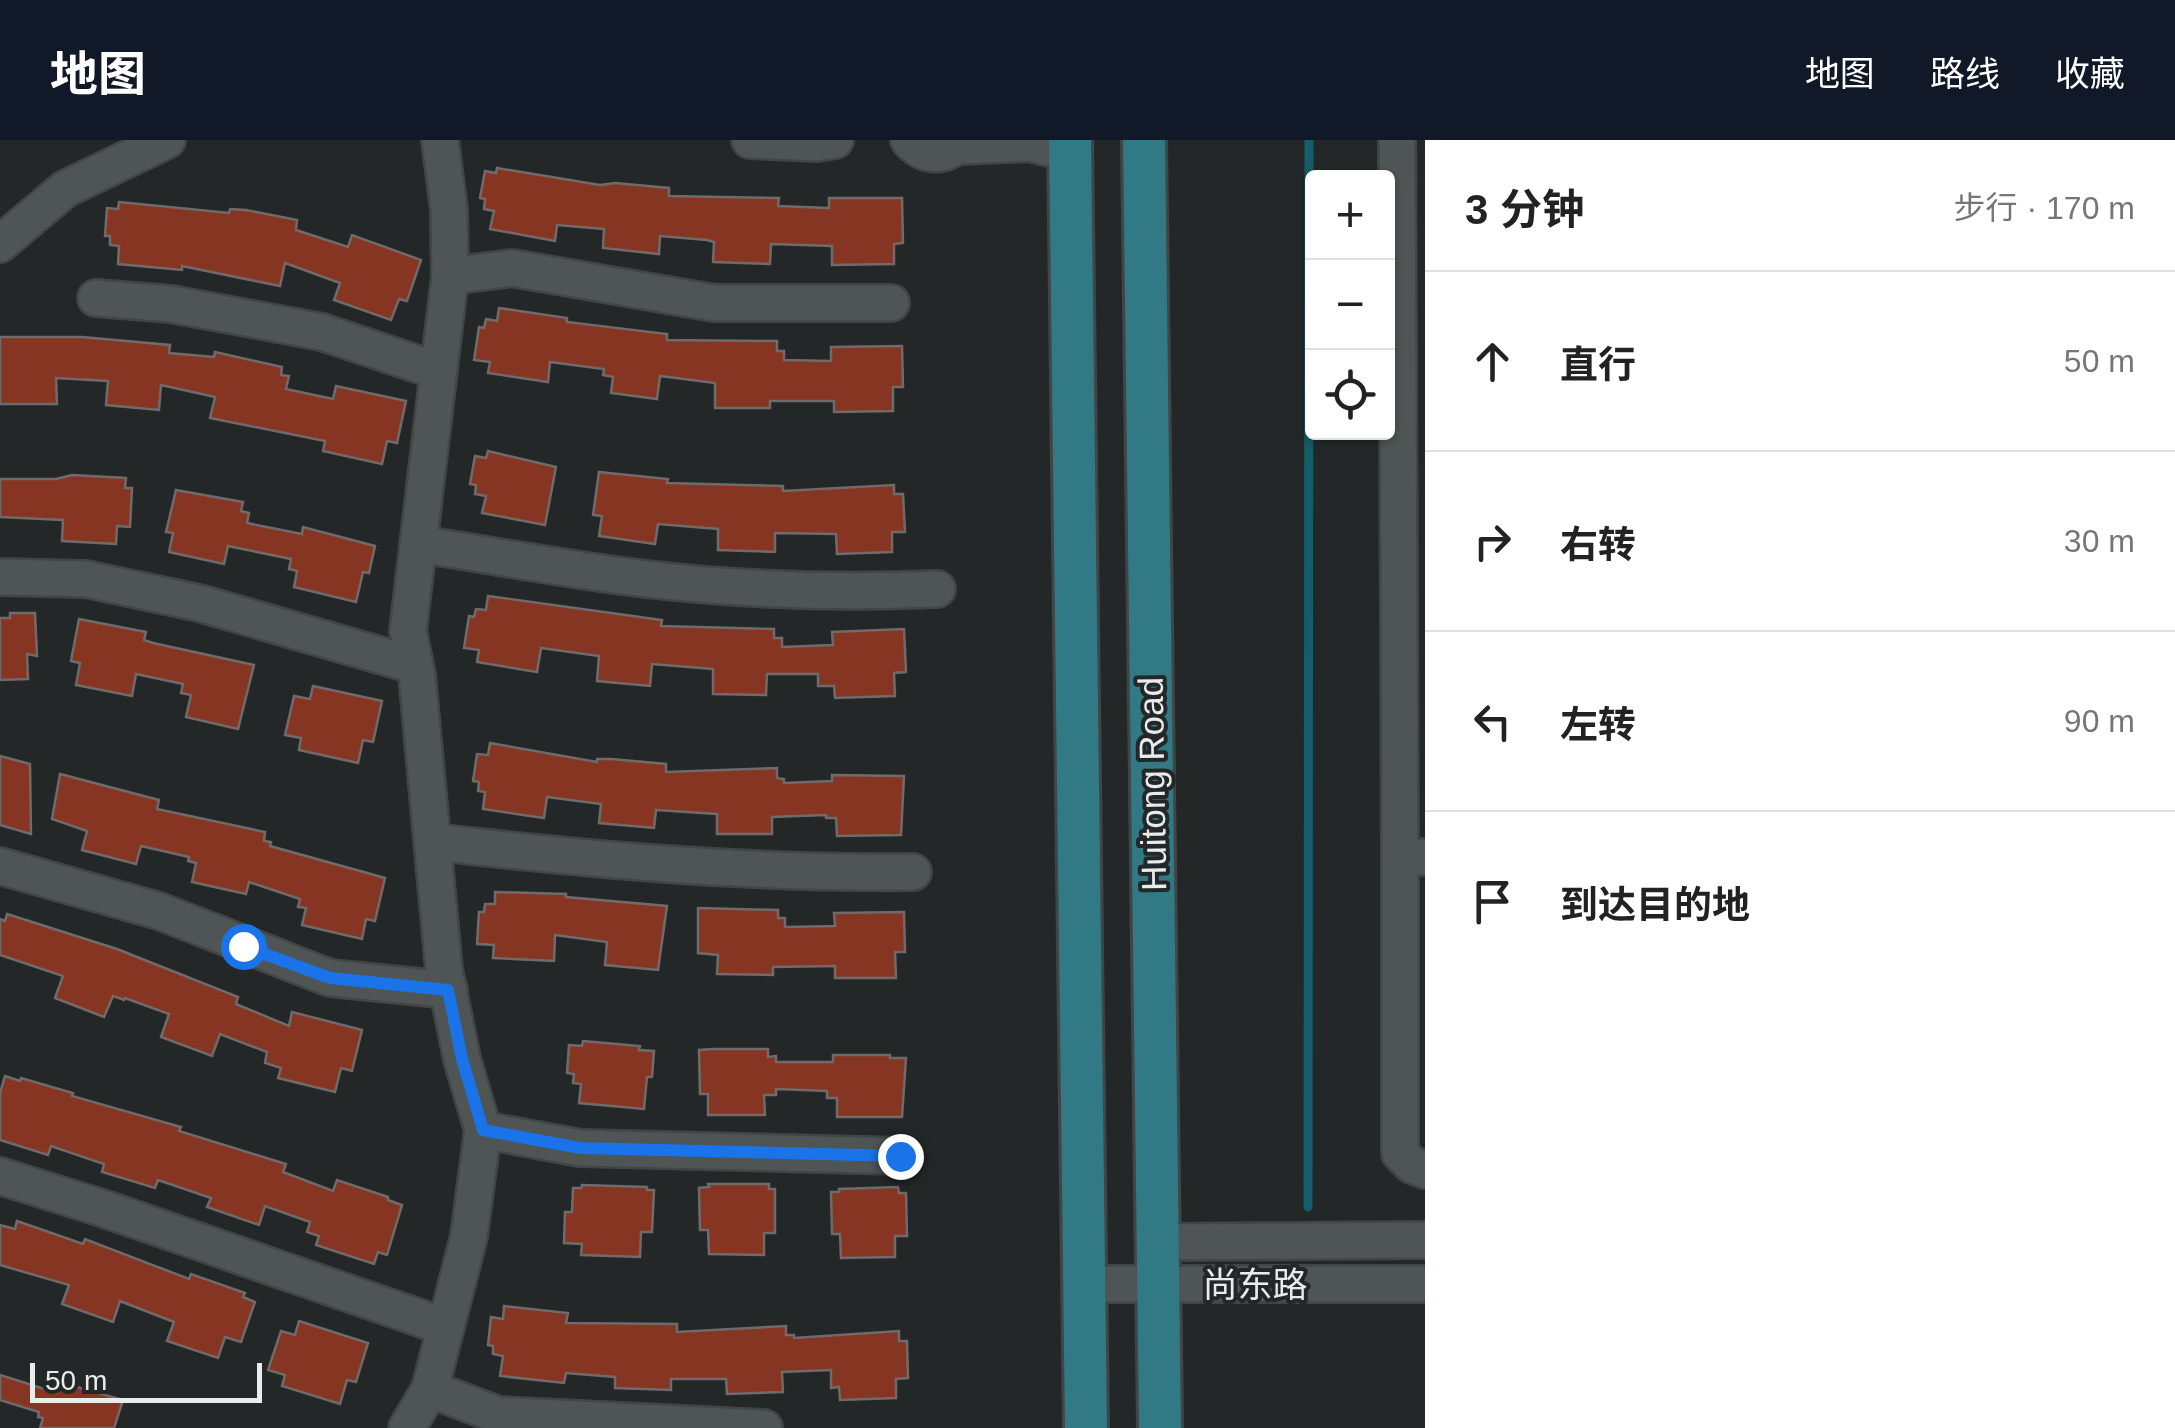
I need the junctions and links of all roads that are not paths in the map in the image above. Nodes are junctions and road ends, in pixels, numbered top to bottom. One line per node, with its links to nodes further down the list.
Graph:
1 (167, 140): 10 (street)
2 (440, 140): 11 (street)
3 (750, 140): 4 (street)
4 (835, 140)
5 (909, 140): 8 (street)
6 (1144, 140): 30 (main road, Huitong Road)
7 (1397, 140): 14 (street)
8 (960, 143): 9 (street)
9 (1070, 146): 31 (main road, Huitong Road)
10 (0, 244)
11 (450, 276): 13 (street); 15 (street)
12 (96, 298): 15 (street)
13 (891, 303)
14 (1412, 359): 21 (street)
15 (438, 371): 16 (street)
16 (418, 544): 18 (street); 19 (street)
17 (0, 577): 19 (street)
18 (937, 589)
19 (414, 666): 20 (street)
20 (434, 842): 23 (street); 24 (street)
21 (1412, 857): 27 (street)
22 (0, 866): 24 (street)
23 (913, 872)
24 (448, 990): 25 (street)
25 (483, 1130): 26 (street); 34 (street)
26 (900, 1156)
27 (1425, 1170)
28 (0, 1176): 34 (street)
29 (1425, 1240): 30 (street, 尚东路)
30 (1157, 1242): 32 (main road, Huitong Road)
31 (1086, 1284): 32 (street, 尚东路); 38 (main road, Huitong Road)
32 (1158, 1284): 33 (street, 尚东路); 39 (main road, Huitong Road)
33 (1425, 1284)
34 (446, 1326): 35 (street)
35 (430, 1389): 36 (street); 37 (street)
36 (407, 1428)
37 (764, 1428)
38 (1086, 1428)
39 (1160, 1428)

